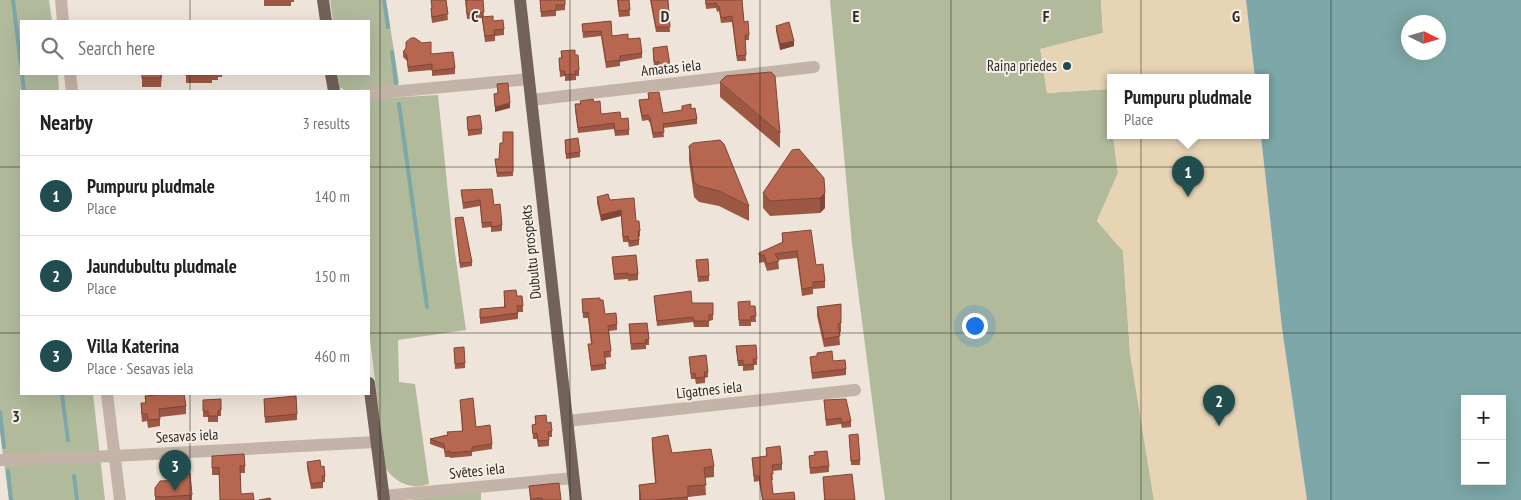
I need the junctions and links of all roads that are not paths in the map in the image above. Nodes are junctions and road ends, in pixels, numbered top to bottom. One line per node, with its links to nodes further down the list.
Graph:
1 (61, 0): 4 (street)
2 (323, 0): 5 (main road)
3 (520, 0): 9 (main road, Dubultu prospekts)
4 (64, 20)
5 (326, 20)
6 (814, 67): 13 (street, Amatas iela)
7 (70, 75): 10 (street)
8 (331, 75): 11 (main road)
9 (528, 79): 12 (street); 13 (main road, Dubultu prospekts)
10 (72, 90)
11 (334, 90)
12 (370, 94)
13 (531, 100): 17 (main road, Dubultu prospekts)
14 (855, 390): 17 (street, Līgatnes iela)
15 (370, 391): 18 (main road)
16 (107, 395): 19 (street)
17 (567, 421): 21 (main road, Dubultu prospekts)
18 (376, 442): 19 (street, Sesavas iela); 22 (main road)
19 (114, 456): 20 (street, Sesavas iela); 23 (street)
20 (0, 460)
21 (573, 478): 22 (street, Svētes iela); 24 (main road, Dubultu prospekts)
22 (383, 498)
23 (120, 500)
24 (576, 500)

